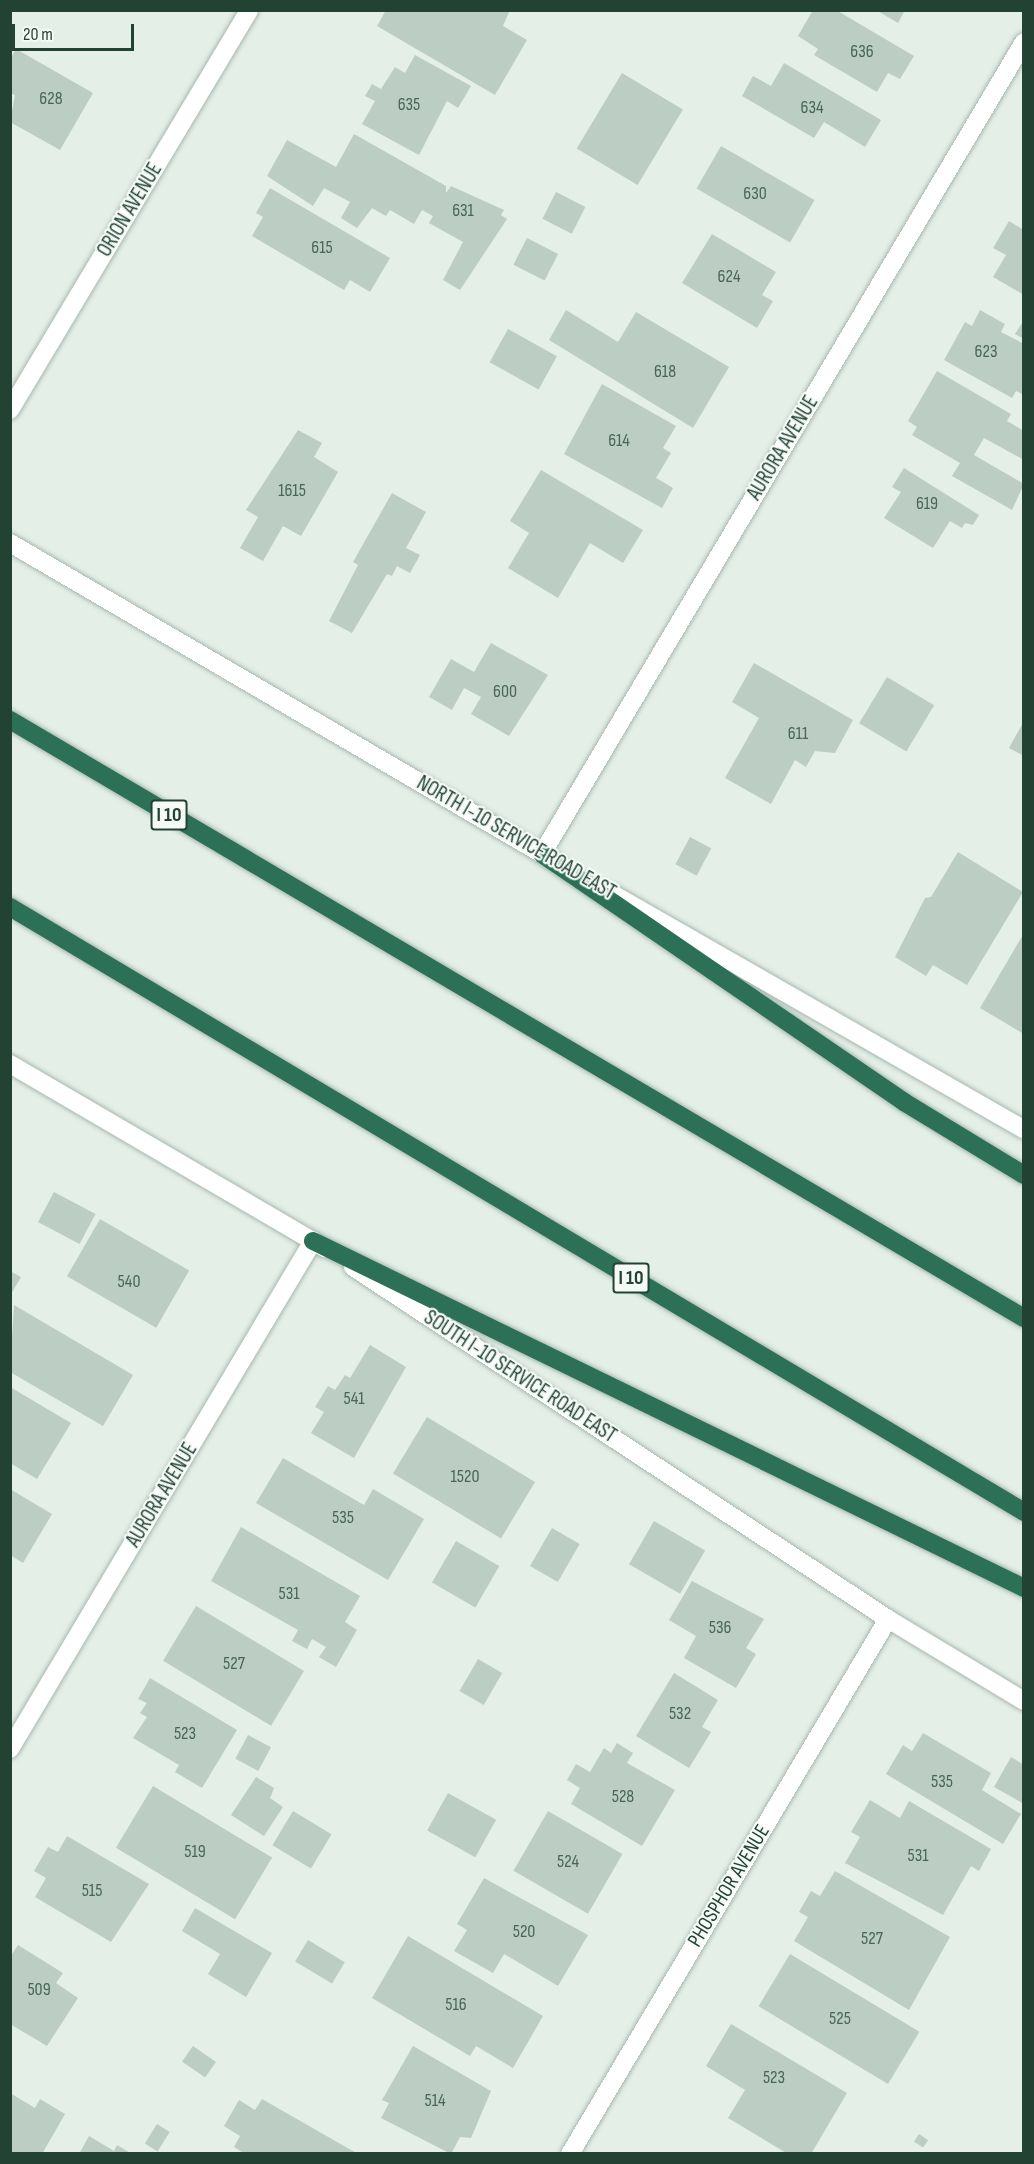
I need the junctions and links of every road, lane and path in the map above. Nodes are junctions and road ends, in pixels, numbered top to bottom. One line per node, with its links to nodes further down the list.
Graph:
1 (249, 10): 3 (street, ORION AVENUE)
2 (1023, 42): 6 (street, AURORA AVENUE)
3 (10, 410)
4 (10, 543): 6 (street, NORTH I-10 SERVICE ROAD EAST)
5 (10, 720): 12 (highway, I 10)
6 (542, 854): 9 (street, NORTH I-10 SERVICE ROAD EAST); 10 (highway)
7 (10, 907): 13 (highway, I 10)
8 (10, 1064): 11 (street, SOUTH I-10 SERVICE ROAD EAST)
9 (1023, 1130)
10 (1023, 1175)
11 (313, 1241): 14 (highway); 15 (street, SOUTH I-10 SERVICE ROAD EAST); 17 (street, AURORA AVENUE)
12 (1023, 1318)
13 (1023, 1512)
14 (1023, 1587)
15 (888, 1619): 16 (street, SOUTH I-10 SERVICE ROAD EAST); 18 (street, PHOSPHOR AVENUE)
16 (1023, 1701)
17 (10, 1749)
18 (570, 2154)

